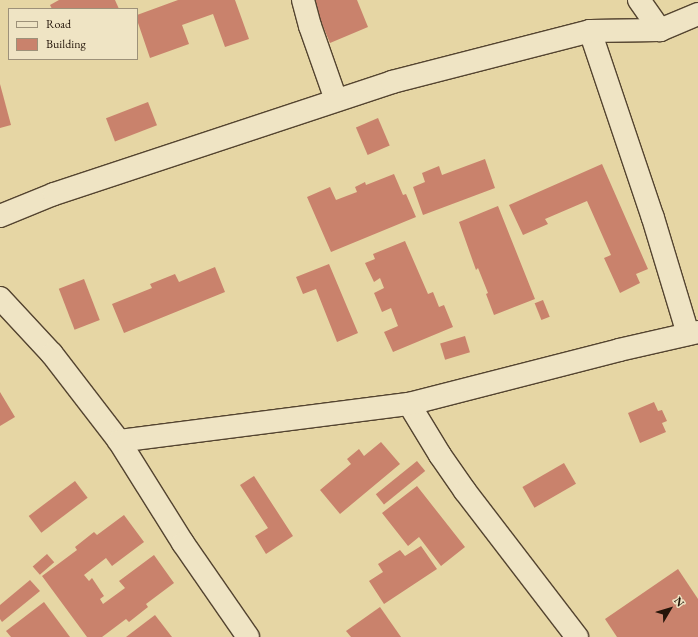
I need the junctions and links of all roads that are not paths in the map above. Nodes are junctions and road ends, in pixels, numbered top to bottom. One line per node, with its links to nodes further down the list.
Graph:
1 (303, 0): 6 (street)
2 (639, 0): 4 (street)
3 (698, 14): 4 (street)
4 (660, 30): 5 (street)
5 (590, 31): 6 (street); 9 (street)
6 (336, 100): 7 (street)
7 (0, 216)
8 (0, 298): 11 (street)
9 (693, 333): 10 (street)
10 (409, 404): 11 (street); 13 (street)
11 (119, 441): 12 (street)
12 (248, 637)
13 (577, 637)

